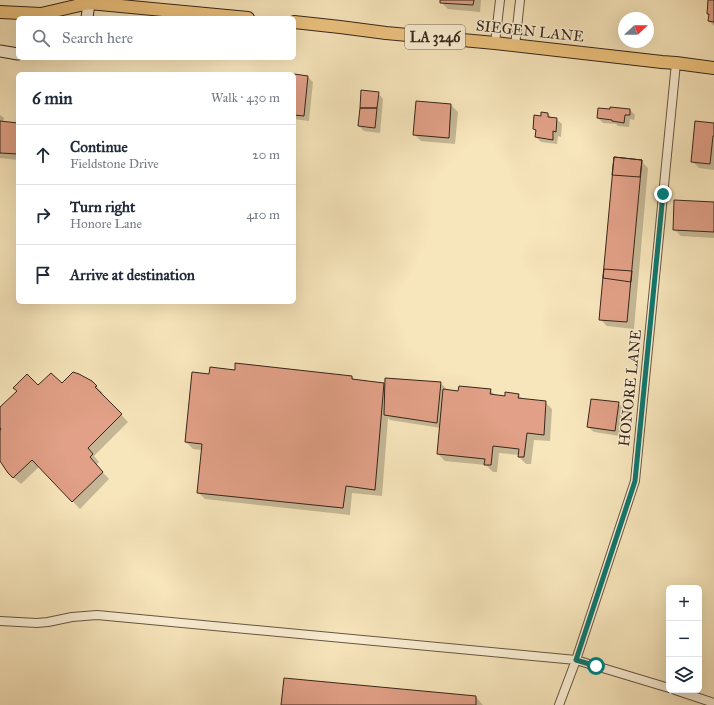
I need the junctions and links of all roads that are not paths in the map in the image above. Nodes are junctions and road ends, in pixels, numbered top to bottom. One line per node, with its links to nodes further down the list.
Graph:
1 (500, 0): 8 (street)
2 (520, 0): 9 (street)
3 (86, 1): 4 (main road); 5 (street); 6 (main road)
4 (0, 12)
5 (87, 16)
6 (229, 16)
7 (296, 22): 8 (main road, SIEGEN LANE / LA 3246)
8 (495, 43): 9 (main road, SIEGEN LANE / LA 3246)
9 (515, 46): 12 (main road, SIEGEN LANE / LA 3246)
10 (0, 51): 11 (street)
11 (16, 54)
12 (676, 63): 13 (main road, SIEGEN LANE / LA 3246); 15 (street, HONORE LANE)
13 (714, 68)
14 (0, 621): 15 (street)
15 (576, 660): 16 (street); 19 (street, HONORE LANE)
16 (666, 687)
17 (684, 693): 18 (street)
18 (714, 703)
19 (559, 705)

